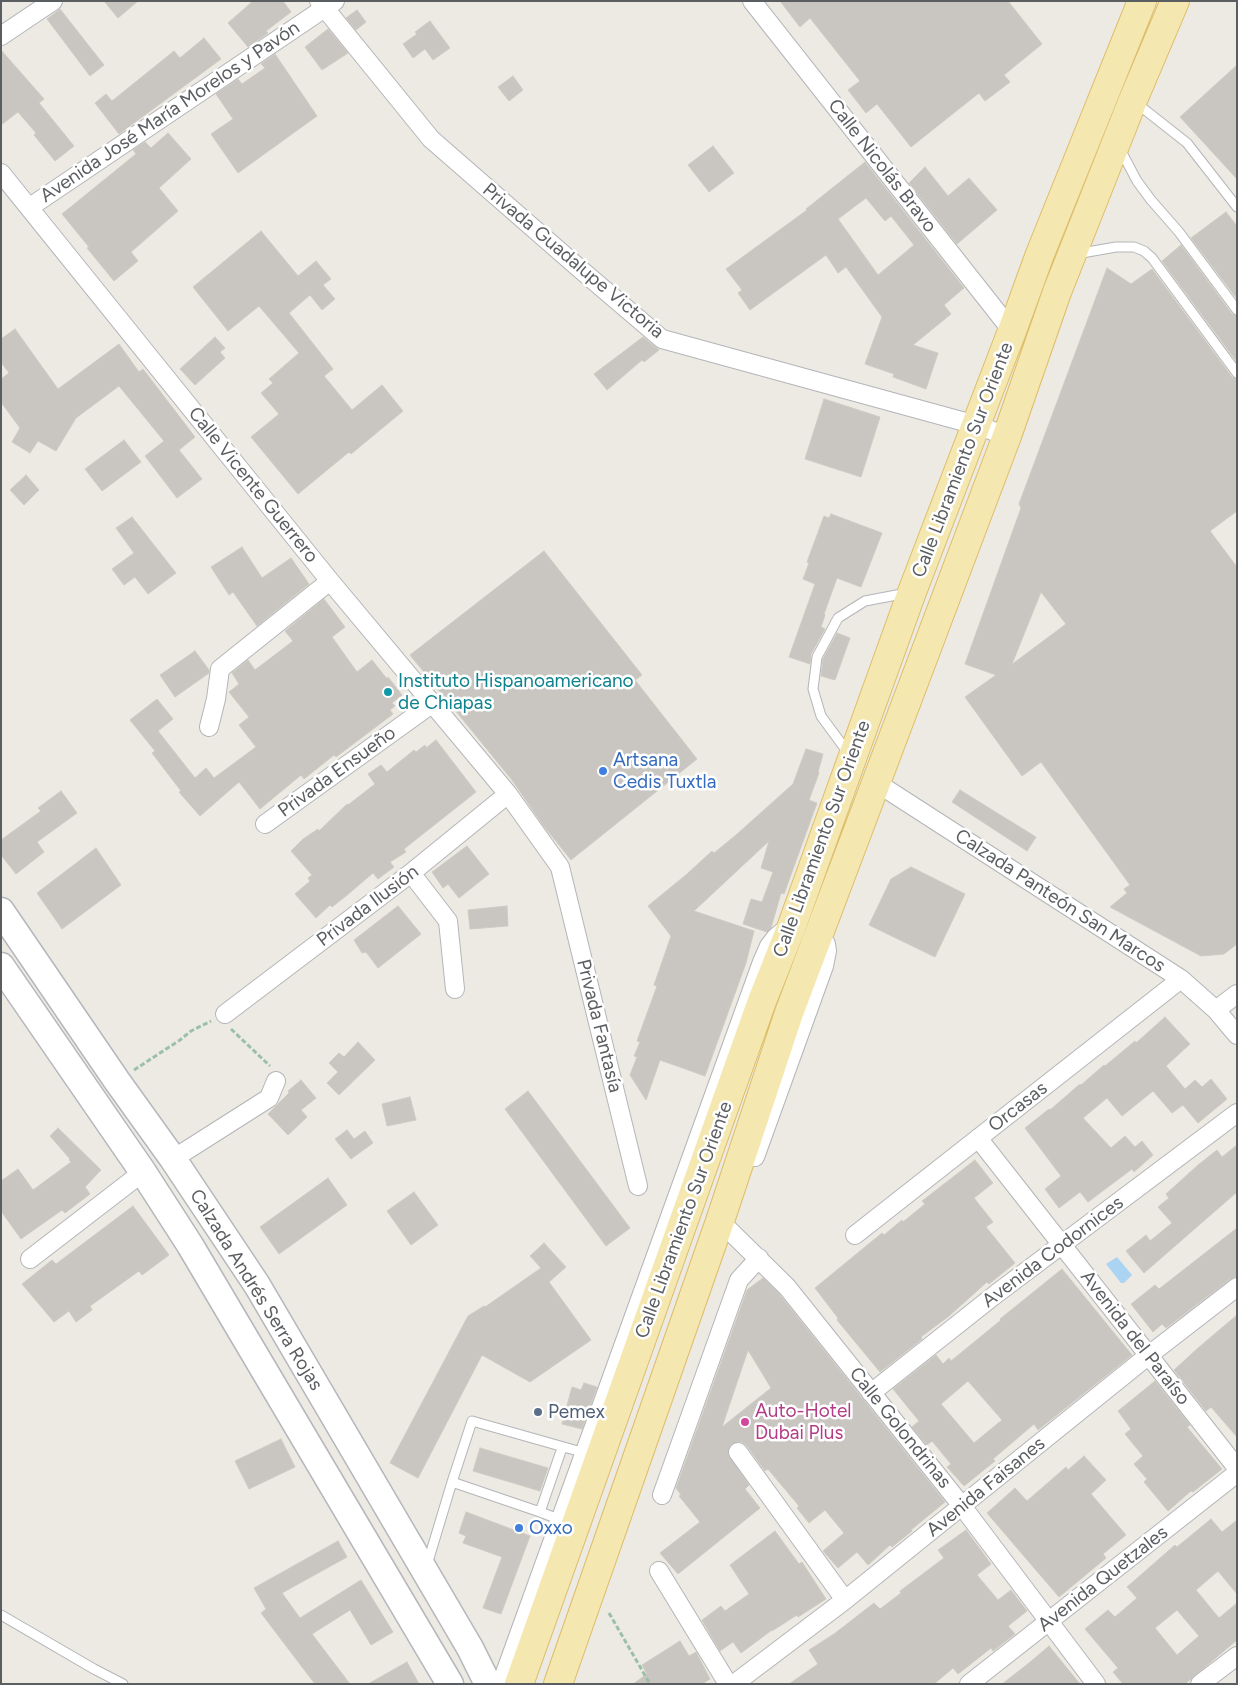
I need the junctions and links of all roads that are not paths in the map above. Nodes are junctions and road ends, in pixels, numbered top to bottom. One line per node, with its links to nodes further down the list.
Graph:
1 (52, 1): 6 (street)
2 (752, 1): 14 (street, Calle Nicolás Bravo)
3 (1142, 1): 14 (main road, Calle Libramiento Sur Oriente)
4 (1175, 1): 7 (main road, Calle Libramiento Sur Oriente)
5 (326, 4): 10 (street, Avenida José María Morelos y Pavón); 16 (street, Privada Guadalupe Victoria)
6 (1, 36)
7 (1133, 100): 8 (main road, Calle Libramiento Sur Oriente); 11 (lane)
8 (1117, 143): 12 (main road, Calle Libramiento Sur Oriente); 13 (lane)
9 (1, 173): 10 (street, Calle Vicente Guerrero)
10 (30, 207): 18 (street, Calle Vicente Guerrero)
11 (1237, 207)
12 (1073, 254): 15 (lane); 17 (main road, Calle Libramiento Sur Oriente)
13 (1237, 310)
14 (1012, 331): 16 (main road, Calle Libramiento Sur Oriente)
15 (1237, 373)
16 (976, 425): 17 (street, Privada Guadalupe Victoria); 19 (main road, Calle Libramiento Sur Oriente)
17 (1006, 436): 23 (main road, Calle Libramiento Sur Oriente)
18 (330, 581): 20 (street, Calle Vicente Guerrero); 21 (street)
19 (912, 592): 22 (main road, Calle Libramiento Sur Oriente); 22 (lane)
20 (433, 702): 24 (street, Calle Vicente Guerrero); 25 (street, Privada Ensueño)
21 (209, 727)
22 (851, 758): 29 (main road, Calle Libramiento Sur Oriente)
23 (877, 783): 30 (main road, Calle Libramiento Sur Oriente); 32 (street, Calzada Panteón San Marcos)
24 (508, 794): 26 (street, Calle Vicente Guerrero); 27 (street, Privada Ilusión)
25 (265, 824)
26 (560, 867): 43 (street, Privada Fantasía)
27 (411, 873): 33 (street); 36 (street, Privada Ilusión)
28 (1, 911): 41 (main road, Calzada Andrés Serra Rojas)
29 (791, 928): 56 (street); 74 (main road, Calle Libramiento Sur Oriente)
30 (818, 935): 45 (street); 75 (main road, Calle Libramiento Sur Oriente)
31 (1, 966): 42 (main road, Calzada Andrés Serra Rojas)
32 (1181, 979): 35 (street, Calzada Panteón San Marcos); 40 (street, Orcasas)
33 (455, 989)
34 (1237, 994): 35 (street)
35 (1216, 1010): 37 (street, Calzada Panteón San Marcos)
36 (225, 1014)
37 (1237, 1035)
38 (276, 1081): 41 (street)
39 (1237, 1113): 48 (street, Avenida Codornices)
40 (978, 1138): 46 (street, Orcasas); 48 (street, Avenida del Paraíso)
41 (174, 1159): 44 (main road, Calzada Andrés Serra Rojas)
42 (143, 1172): 47 (main road, Calzada Andrés Serra Rojas); 50 (street)
43 (638, 1186)
44 (219, 1228): 47 (main road); 65 (main road, Calzada Andrés Serra Rojas)
45 (729, 1230): 49 (street, Calle Golondrinas); 76 (street)
46 (855, 1235)
47 (190, 1245): 71 (main road, Calzada Andrés Serra Rojas)
48 (1062, 1245): 52 (street, Avenida del Paraíso); 53 (street, Avenida Codornices)
49 (759, 1258): 53 (street, Calle Golondrinas); 60 (street)
50 (30, 1259)
51 (1237, 1287): 52 (street, Avenida Faisanes)
52 (1149, 1355): 57 (street, Avenida del Paraíso); 61 (street, Avenida Faisanes)
53 (871, 1393): 61 (street, Calle Golondrinas)
54 (562, 1448): 56 (lane); 59 (lane); 62 (lane)
55 (738, 1452): 66 (street)
56 (585, 1453): 63 (street)
57 (1237, 1468)
58 (1237, 1473): 68 (street, Avenida Quetzales)
59 (452, 1482): 62 (lane); 65 (lane)
60 (662, 1495)
61 (962, 1506): 66 (street, Avenida Faisanes); 68 (street, Calle Golondrinas)
62 (540, 1512): 63 (lane)
63 (561, 1520): 73 (street)
64 (658, 1571): 77 (street)
65 (425, 1572): 72 (main road, Calzada Andrés Serra Rojas)
66 (845, 1600): 78 (street, Avenida Faisanes)
67 (1, 1614): 70 (lane)
68 (1048, 1622): 79 (street, Avenida Quetzales); 80 (street, Calle Golondrinas)
69 (1237, 1656): 81 (street)
70 (123, 1684)
71 (450, 1684)
72 (488, 1684)
73 (501, 1684)
74 (519, 1684)
75 (558, 1684)
76 (570, 1684)
77 (728, 1684)
78 (734, 1684)
79 (969, 1684)
80 (1096, 1684)
81 (1200, 1684)

